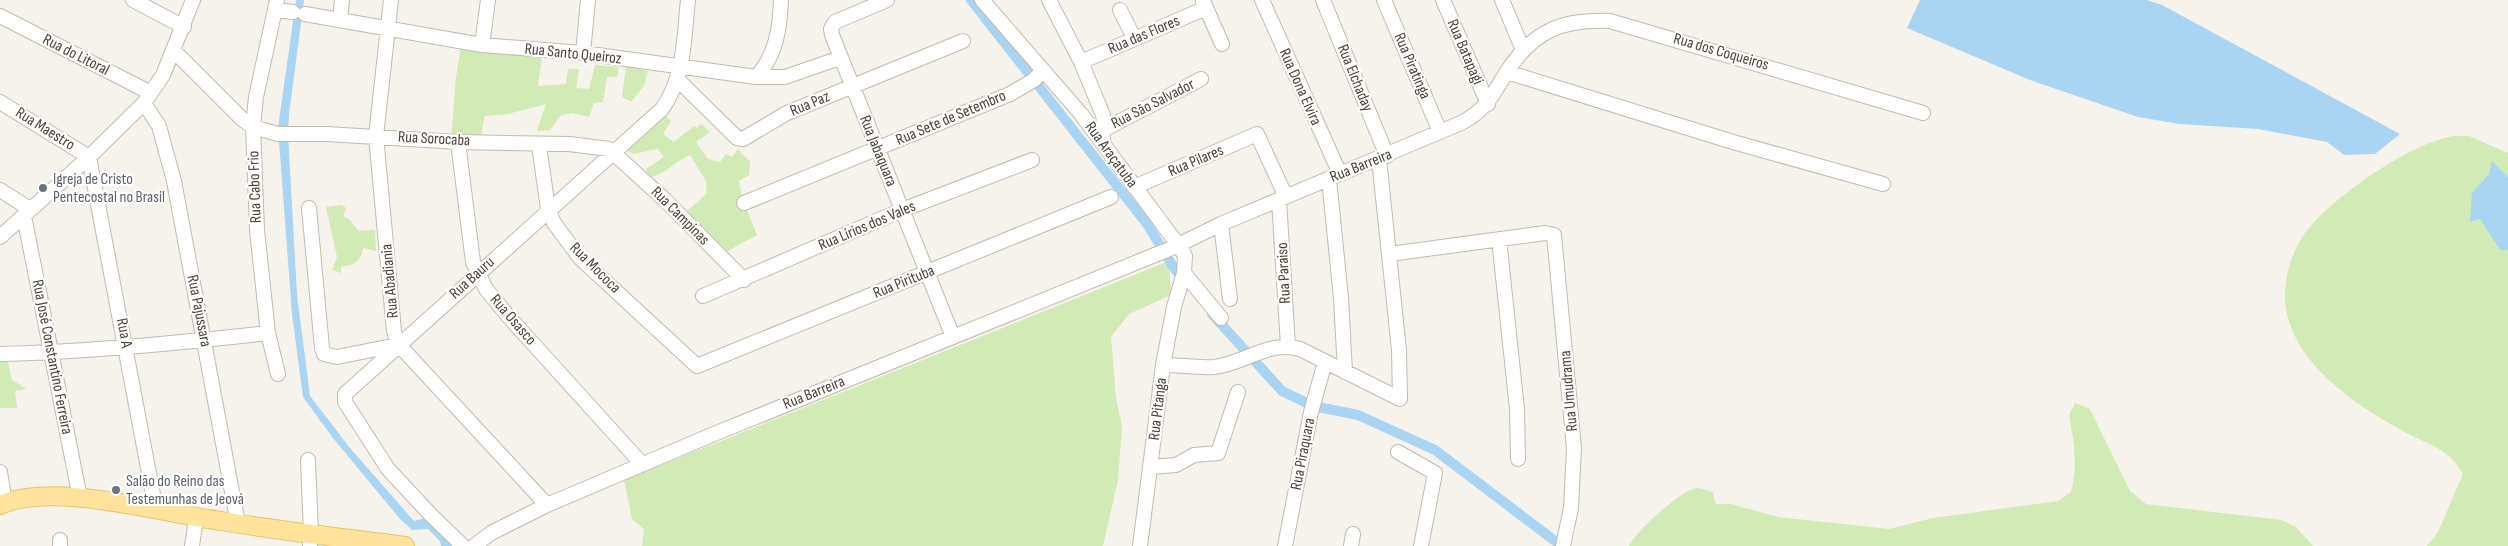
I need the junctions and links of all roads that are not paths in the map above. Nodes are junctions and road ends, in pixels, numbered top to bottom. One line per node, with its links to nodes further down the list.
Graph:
1 (133, 0): 22 (street)
2 (193, 0): 22 (street)
3 (342, 0): 21 (street)
4 (391, 0): 23 (street, Rua Abadiania)
5 (488, 0): 27 (street)
6 (588, 0): 30 (street)
7 (688, 0): 35 (street, Rua Bauru)
8 (781, 0): 36 (street)
9 (887, 0): 31 (street, Rua Jabaquara)
10 (982, 0): 33 (street, Rua Araçatuba)
11 (1049, 0): 32 (street)
12 (1262, 0): 55 (street, Rua Dona Elvira)
13 (1322, 0): 53 (street, Rua Elchaday)
14 (1384, 0): 45 (street, Rua Piratinga)
15 (1443, 0): 41 (street, Rua Batapagi)
16 (1502, 0): 28 (street)
17 (1204, 4): 24 (street, Rua das Flores); 26 (street)
18 (276, 5): 21 (street, Rua Santo Queiroz); 43 (street, Rua Cabo Frio)
19 (1120, 10): 24 (street)
20 (0, 16): 39 (street, Rua do Litoral)
21 (340, 20): 23 (street, Rua Santo Queiroz)
22 (184, 26): 29 (street)
23 (387, 28): 27 (street, Rua Santo Queiroz); 46 (street, Rua Abadiania)
24 (1134, 38): 32 (street, Rua das Flores)
25 (963, 41): 38 (street, Rua Paz)
26 (1222, 44)
27 (482, 45): 30 (street, Rua Santo Queiroz)
28 (1523, 50): 34 (street, Rua Barreira); 42 (street, Rua dos Coqueiros)
29 (174, 51): 39 (street); 43 (street)
30 (583, 53): 35 (street, Rua Santo Queiroz)
31 (840, 58): 36 (street, Rua Santo Queiroz); 38 (street, Rua Jabaquara)
32 (1081, 62): 44 (street)
33 (1042, 71): 49 (street, Rua Araçatuba); 50 (street, Rua Sete de Setembro)
34 (1507, 72): 41 (street, Rua Barreira); 56 (street)
35 (679, 74): 36 (street, Rua Santo Queiroz); 38 (street, Rua Paz); 51 (street, Rua Bauru)
36 (756, 77)
37 (1202, 80): 44 (street, Rua São Salvador)
38 (851, 86): 50 (street, Rua Jabaquara)
39 (148, 98): 52 (street); 80 (street, Rua Pajussara)
40 (0, 102): 52 (street, Rua Maestro)
41 (1488, 104): 45 (street, Rua Barreira)
42 (1923, 112)
43 (253, 127): 46 (street, Rua Sorocaba); 78 (street, Rua Cabo Frio)
44 (1106, 129): 49 (street)
45 (1440, 132): 53 (street, Rua Barreira)
46 (376, 136): 47 (street, Rua Sorocaba); 81 (street, Rua Abadiania)
47 (458, 142): 48 (street, Rua Sorocaba); 72 (street, Rua Osasco)
48 (539, 145): 51 (street, Rua Sorocaba); 63 (street, Rua Mococa)
49 (1104, 145): 57 (street, Rua Araçatuba)
50 (878, 149): 61 (street, Rua Sete de Setembro); 64 (street, Rua Jabaquara)
51 (615, 153): 63 (street, Rua Bauru); 74 (street, Rua Campinas)
52 (90, 157): 65 (street); 82 (street, Rua A)
53 (1383, 157): 55 (street, Rua Barreira); 70 (street, Rua Elchaday)
54 (1032, 160): 64 (street, Rua Lírios dos Vales)
55 (1334, 177): 60 (street, Rua Barreira); 89 (street, Rua Dona Elvira)
56 (1883, 184)
57 (1134, 187): 60 (street, Rua Pilares); 69 (street, Rua Araçatuba)
58 (0, 190): 65 (street)
59 (1111, 197): 71 (street, Rua Pirituba)
60 (1282, 199): 66 (street, Rua Barreira); 83 (street, Rua Paraiso)
61 (744, 203)
62 (309, 208): 81 (street)
63 (548, 209): 72 (street, Rua Bauru); 88 (street, Rua Mococa)
64 (902, 210): 71 (street, Rua Jabaquara); 74 (street, Rua Lírios dos Vales)
65 (27, 213): 67 (street); 84 (street, Rua José Constantino Ferreira)
66 (1221, 224): 69 (street, Rua Barreira); 76 (street)
67 (0, 237)
68 (1499, 239): 70 (street); 93 (street); 105 (street, Rua Umudrama)
69 (1170, 248): 73 (street, Rua Araçatuba); 79 (street, Rua Barreira)
70 (1390, 254): 89 (street, Rua Elchaday)
71 (928, 272): 79 (street, Rua Jabaquara); 88 (street, Rua Pirituba)
72 (477, 274): 81 (street, Rua Bauru); 95 (street, Rua Osasco)
73 (1184, 274): 77 (street); 87 (street, Rua Pitanga)
74 (744, 280): 75 (street, Rua Lírios dos Vales)
75 (703, 296)
76 (1230, 298)
77 (1221, 318)
78 (268, 332): 80 (street); 90 (street, Rua Cabo Frio)
79 (953, 337): 95 (street, Rua Barreira)
80 (204, 340): 82 (street); 103 (street, Rua Pajussara)
81 (398, 344): 100 (street); 108 (street, Rua Bauru)
82 (126, 346): 84 (street); 101 (street, Rua A)
83 (1288, 346): 86 (street); 87 (street)
84 (51, 353): 85 (street); 98 (street, Rua José Constantino Ferreira)
85 (0, 354)
86 (1325, 362): 89 (street); 111 (street, Rua Piraquara)
87 (1163, 365): 96 (street, Rua Pitanga)
88 (697, 366)
89 (1345, 372)
90 (278, 374)
91 (1238, 392): 96 (street)
92 (1398, 452): 112 (street)
93 (1518, 459)
94 (308, 460): 104 (street)
95 (642, 464): 100 (street, Rua Barreira)
96 (1151, 467): 110 (street, Rua Pitanga)
97 (0, 472): 99 (street)
98 (80, 498): 99 (main road); 101 (main road)
99 (3, 504)
100 (547, 505): 109 (street, Rua Barreira)
101 (156, 510): 102 (main road)
102 (196, 518): 103 (main road); 106 (street)
103 (238, 524): 104 (main road)
104 (310, 540): 107 (main road)
105 (1565, 542)
106 (192, 546)
107 (405, 546)
108 (463, 546)
109 (474, 546)
110 (1140, 546)
111 (1285, 546)
112 (1421, 546)

